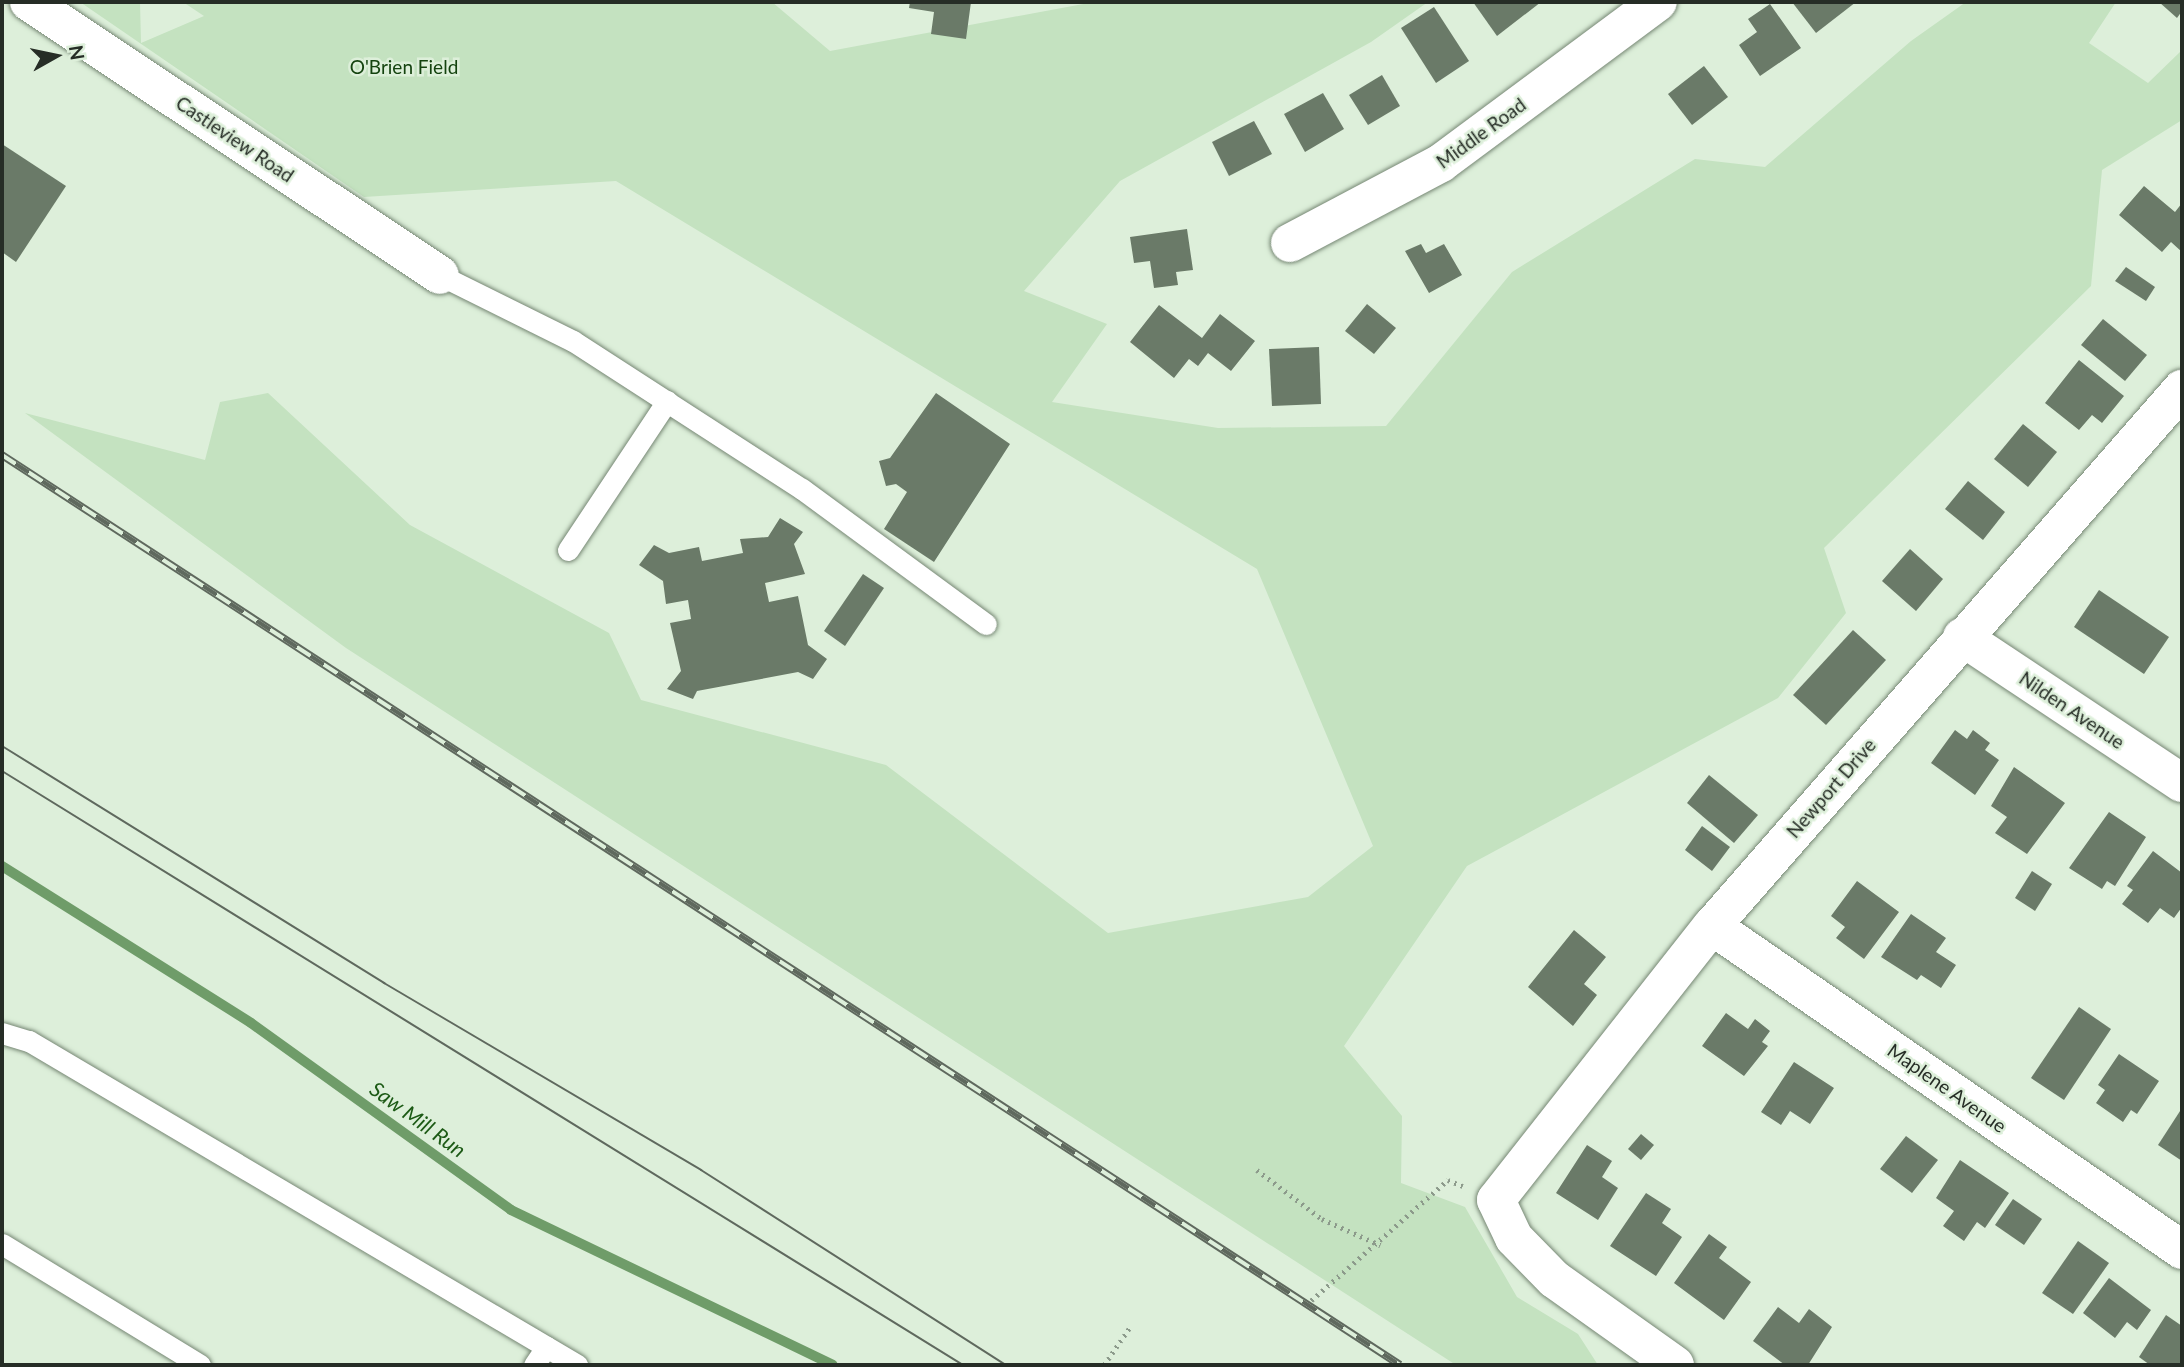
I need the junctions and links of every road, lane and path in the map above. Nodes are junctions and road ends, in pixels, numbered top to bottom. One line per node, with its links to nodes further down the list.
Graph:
1 (29, 2): 4 (street, Castleview Road)
2 (1658, 2): 3 (street, Middle Road)
3 (1290, 243)
4 (440, 275): 6 (lane)
5 (2182, 389): 9 (street, Newport Drive)
6 (667, 401): 7 (lane); 8 (lane)
7 (568, 550)
8 (986, 624)
9 (1962, 637): 10 (street, Nilden Avenue); 11 (street, Newport Drive)
10 (2182, 783)
11 (1712, 926): 14 (street, Newport Drive); 17 (street, Maplene Avenue)
12 (2, 1033): 20 (lane)
13 (1257, 1170): 16 (path)
14 (1496, 1200): 16 (path); 25 (street)
15 (2, 1244): 21 (lane)
16 (1380, 1245): 18 (path)
17 (2182, 1251)
18 (1306, 1305)
19 (1130, 1327): 24 (path)
20 (546, 1347): 22 (lane); 23 (lane)
21 (200, 1365)
22 (534, 1365)
23 (577, 1365)
24 (1104, 1365)
25 (1675, 1365)

